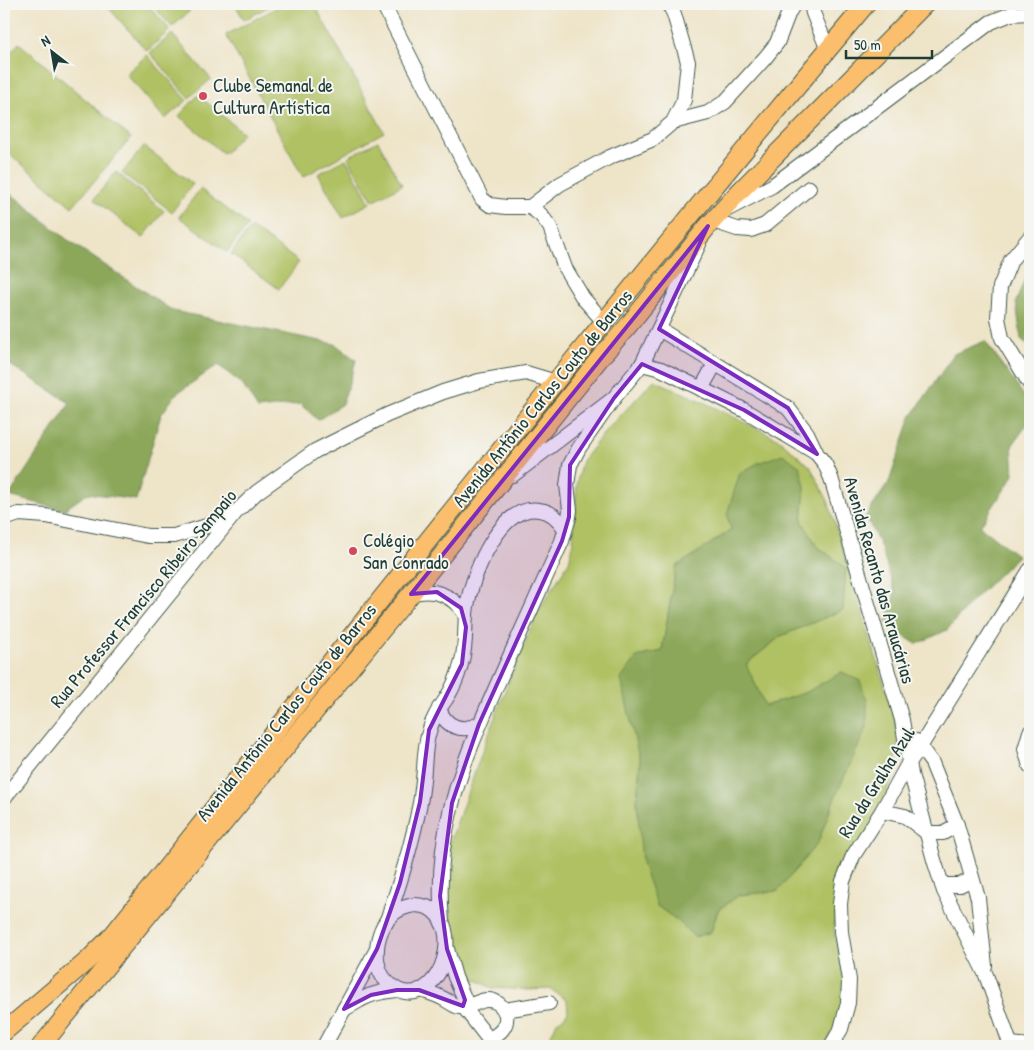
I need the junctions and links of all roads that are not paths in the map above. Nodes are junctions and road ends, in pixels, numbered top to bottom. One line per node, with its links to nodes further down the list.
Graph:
1 (383, 4): 11 (street)
2 (669, 4): 9 (street)
3 (794, 4): 9 (street)
4 (811, 4): 8 (street)
5 (866, 4): 8 (main road, Avenida Antônio Carlos Couto de Barros)
6 (925, 4): 12 (main road, Avenida Antônio Carlos Couto de Barros)
7 (1030, 13): 12 (street)
8 (828, 50): 14 (main road, Avenida Antônio Carlos Couto de Barros)
9 (673, 122): 11 (street)
10 (809, 188): 12 (street)
11 (530, 207): 14 (street)
12 (713, 220): 15 (street); 25 (main road, Avenida Antônio Carlos Couto de Barros)
13 (1030, 237): 16 (street)
14 (604, 322): 20 (main road, Avenida Antônio Carlos Couto de Barros)
15 (658, 329): 17 (street); 18 (street, Avenida Recanto das Araucárias)
16 (1015, 360): 19 (street); 21 (street)
17 (642, 364): 22 (street, Avenida Recanto das Araucárias); 23 (street)
18 (715, 364): 22 (street); 24 (street, Avenida Recanto das Araucárias)
19 (1030, 370)
20 (556, 382): 26 (street, Rua Professor Francisco Ribeiro Sampaio); 56 (main road, Avenida Antônio Carlos Couto de Barros)
21 (1030, 384)
22 (701, 389): 24 (street, Avenida Recanto das Araucárias)
23 (614, 398): 25 (street); 28 (street)
24 (817, 454): 33 (street, Avenida Recanto das Araucárias)
25 (493, 491): 30 (main road, Avenida Antônio Carlos Couto de Barros)
26 (236, 512): 27 (street); 39 (street, Rua Professor Francisco Ribeiro Sampaio)
27 (4, 519)
28 (565, 529): 31 (street); 34 (street)
29 (1030, 570): 36 (street, Rua da Gralha Azul)
30 (411, 594): 31 (street); 60 (main road, Avenida Antônio Carlos Couto de Barros)
31 (465, 614): 32 (street)
32 (439, 708): 34 (street); 45 (street)
33 (902, 720): 36 (street, Avenida Recanto das Araucárias); 37 (street, Avenida Recanto das Araucárias)
34 (479, 724): 46 (street)
35 (1030, 732): 38 (street)
36 (920, 747): 37 (street, Rua da Gralha Azul); 41 (street, Avenida Recanto das Araucárias)
37 (910, 762): 40 (street, Rua da Gralha Azul); 42 (street, Avenida Recanto das Araucárias)
38 (1030, 766)
39 (4, 798)
40 (882, 811): 42 (street); 57 (street, Rua da Gralha Azul)
41 (957, 825): 42 (street); 43 (street, Avenida Recanto das Araucárias)
42 (927, 834): 44 (street, Avenida Recanto das Araucárias)
43 (972, 879): 44 (street); 49 (street, Avenida Recanto das Araucárias)
44 (942, 885): 49 (street, Avenida Recanto das Araucárias)
45 (386, 923): 46 (street); 47 (street)
46 (442, 923): 48 (street)
47 (377, 949): 50 (street); 54 (street)
48 (446, 949): 51 (street); 53 (street)
49 (986, 975): 59 (street)
50 (398, 990): 51 (street); 54 (street)
51 (419, 990): 53 (street)
52 (549, 1003): 55 (street)
53 (463, 1006): 55 (street); 58 (street)
54 (344, 1009): 61 (street)
55 (504, 1010): 58 (street)
56 (4, 1032)
57 (834, 1042)
58 (492, 1043)
59 (1010, 1045): 62 (street)
60 (41, 1046)
61 (324, 1046)
62 (1030, 1046)

